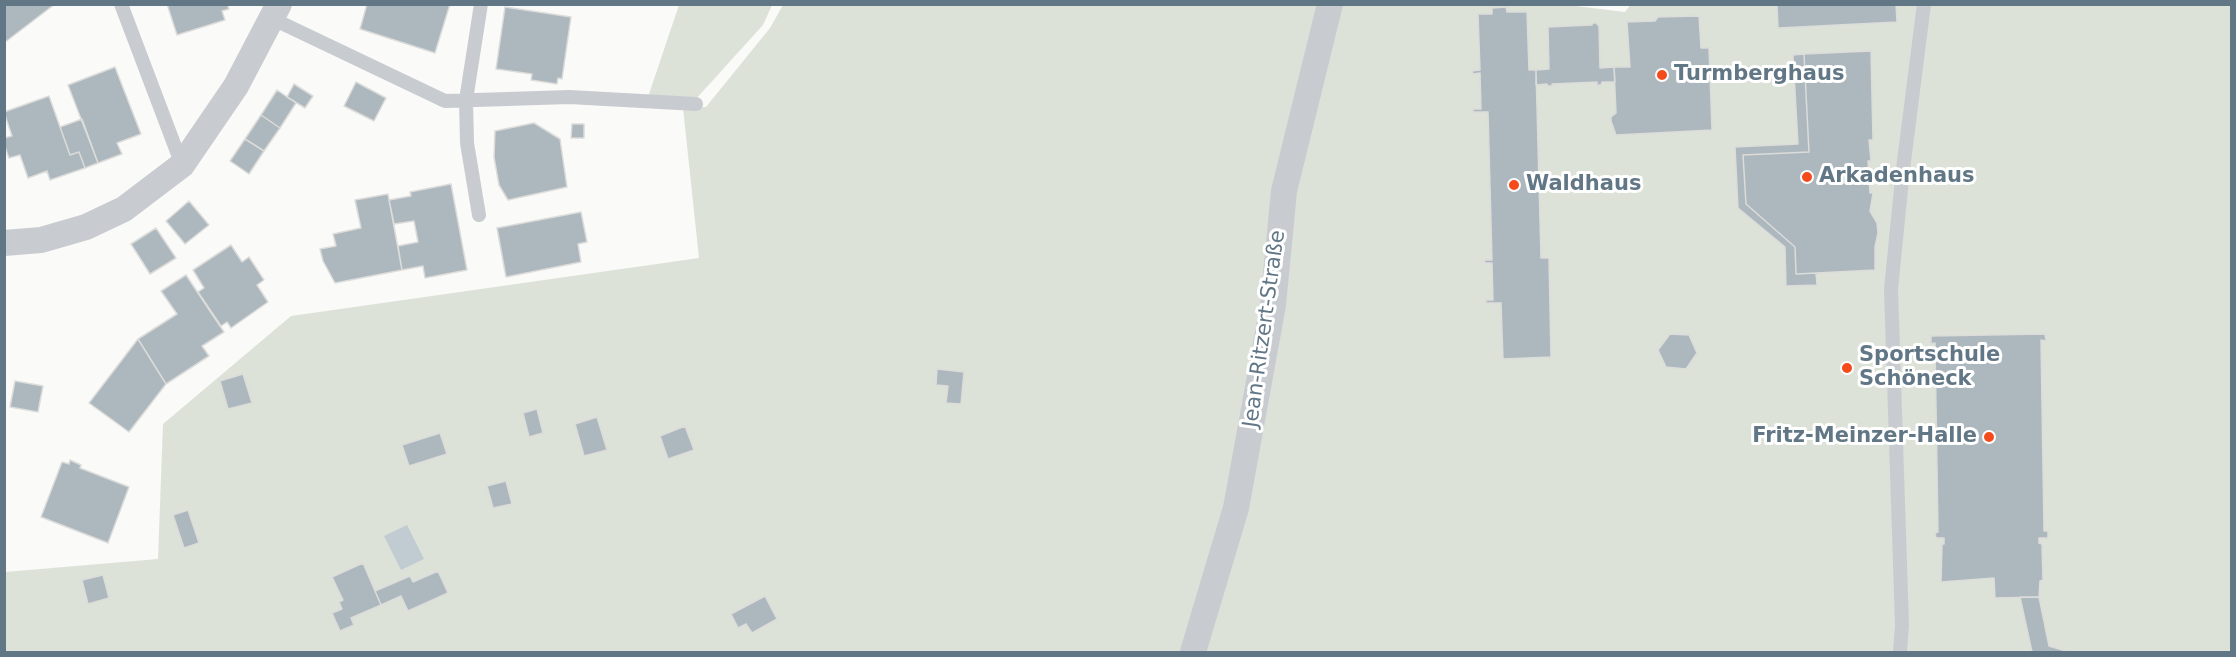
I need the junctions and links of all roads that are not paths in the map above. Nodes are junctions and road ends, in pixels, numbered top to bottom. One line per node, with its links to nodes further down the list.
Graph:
1 (121, 4): 8 (lane)
2 (481, 4): 6 (lane)
3 (1330, 4): 11 (street, Jean-Ritzert-Straße)
4 (1924, 4): 12 (lane)
5 (276, 12): 6 (lane); 8 (street)
6 (466, 100): 7 (lane); 9 (lane)
7 (696, 104)
8 (183, 165): 10 (street)
9 (479, 215)
10 (4, 243)
11 (1193, 652)
12 (1900, 652)

